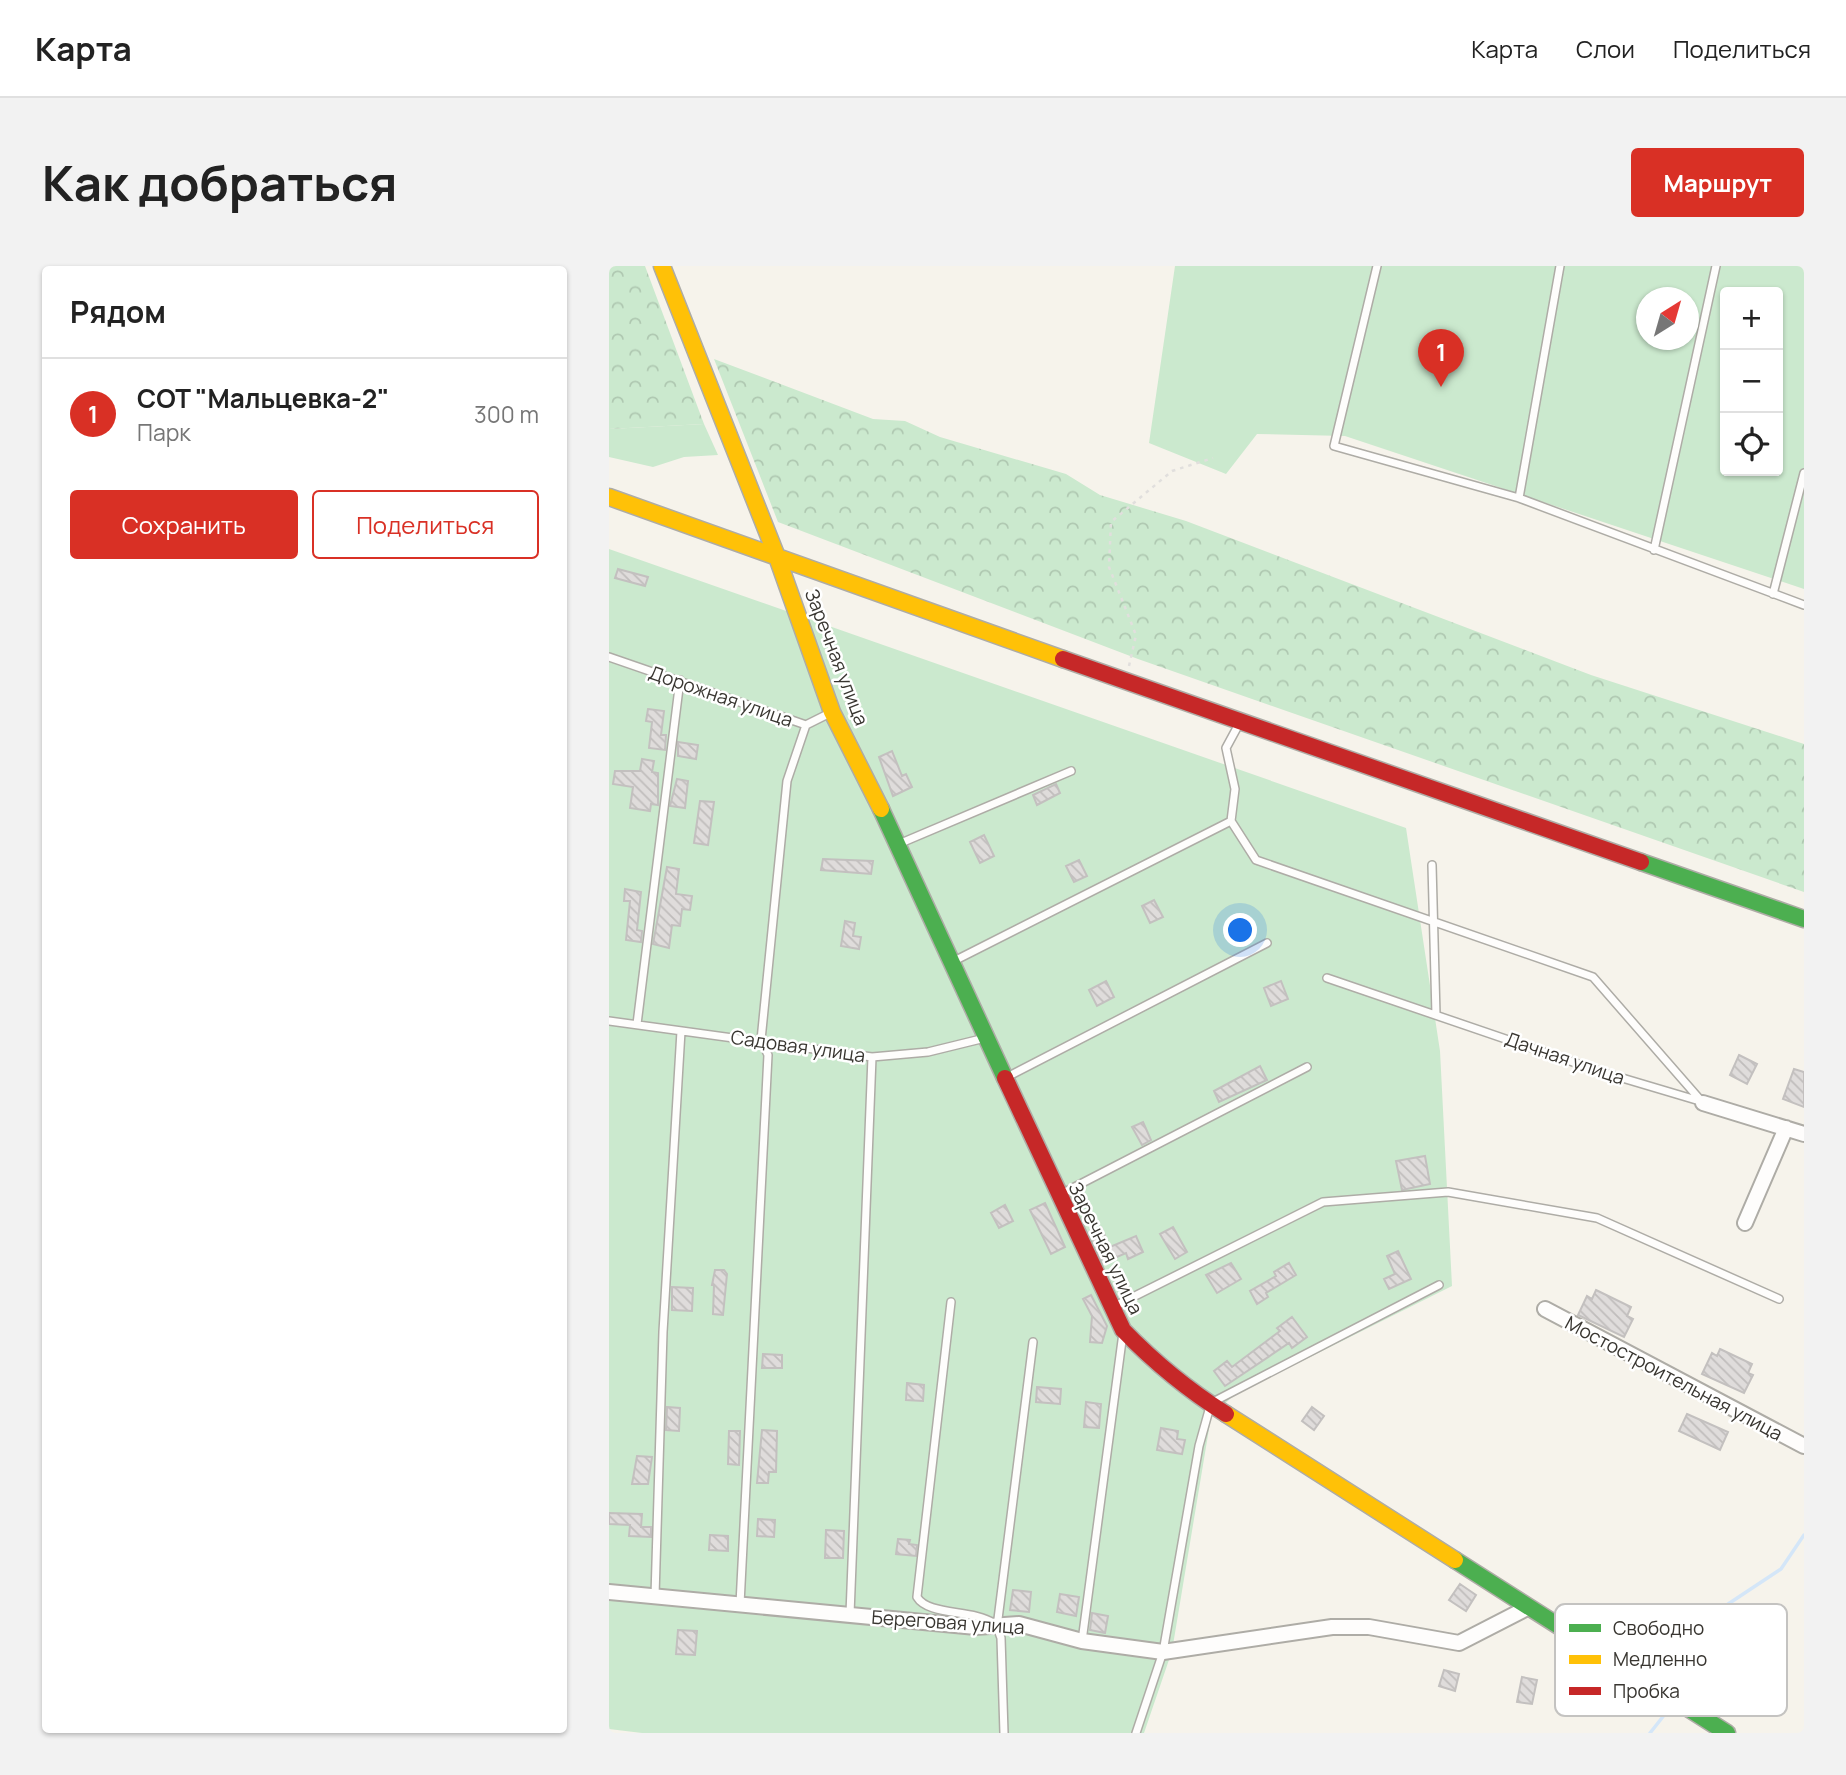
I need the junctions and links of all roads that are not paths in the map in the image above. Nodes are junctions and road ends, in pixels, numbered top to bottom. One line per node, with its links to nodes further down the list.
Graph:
1 (662, 266): 9 (street, Заречная улица)
2 (1377, 266): 7 (lane)
3 (1560, 266): 7 (lane)
4 (1716, 266): 8 (lane)
5 (1804, 473): 10 (lane)
6 (609, 496): 9 (street)
7 (1519, 498): 8 (lane)
8 (1654, 550): 10 (lane)
9 (777, 557): 14 (street, Заречная улица); 15 (street)
10 (1773, 594): 11 (lane)
11 (1804, 605)
12 (609, 657): 13 (lane, Дорожная улица)
13 (680, 681): 16 (lane, Дорожная улица); 28 (lane)
14 (832, 712): 16 (lane, Дорожная улица); 19 (street, Заречная улица)
15 (1240, 722): 18 (lane); 21 (street)
16 (806, 725): 31 (lane)
17 (1071, 771): 19 (lane)
18 (1231, 821): 22 (lane); 24 (lane)
19 (897, 845): 24 (street, Заречная улица)
20 (1432, 865): 22 (lane)
21 (1804, 919)
22 (1433, 921): 26 (lane); 35 (lane)
23 (1268, 943): 34 (lane)
24 (952, 962): 30 (street, Заречная улица)
25 (1327, 978): 26 (lane, Дачная улица)
26 (1436, 1014): 35 (lane, Дачная улица)
27 (609, 1021): 28 (lane, Садовая улица)
28 (637, 1024): 29 (lane, Садовая улица)
29 (681, 1031): 31 (lane, Садовая улица); 50 (lane)
30 (986, 1038): 32 (lane, Садовая улица); 34 (street, Заречная улица)
31 (761, 1040): 32 (lane, Садовая улица); 51 (lane)
32 (872, 1057): 53 (lane)
33 (1307, 1068): 38 (lane)
34 (1007, 1077): 38 (street, Заречная улица)
35 (1703, 1103): 36 (street, Дачная улица)
36 (1786, 1128): 37 (street, Дачная улица); 39 (street)
37 (1804, 1134)
38 (1057, 1196): 43 (street, Заречная улица)
39 (1745, 1223)
40 (1439, 1285): 47 (lane)
41 (1779, 1298): 43 (lane)
42 (951, 1302): 55 (lane)
43 (1111, 1309): 45 (street, Заречная улица)
44 (1545, 1309): 48 (street, Мостостроительная улица)
45 (1123, 1330): 47 (street, Заречная улица); 56 (lane)
46 (1033, 1342): 55 (lane)
47 (1211, 1403): 52 (street, Заречная улица); 57 (lane)
48 (1804, 1447)
49 (609, 1592): 50 (street, Береговая улица)
50 (655, 1598): 51 (street, Береговая улица)
51 (740, 1604): 53 (street, Береговая улица)
52 (1527, 1608): 54 (street, Заречная улица); 57 (street, Береговая улица)
53 (850, 1614): 55 (street, Береговая улица)
54 (1555, 1626)
55 (997, 1627): 56 (street, Береговая улица); 59 (lane)
56 (1082, 1641): 57 (street, Береговая улица)
57 (1163, 1652): 60 (lane)
58 (1700, 1716): 61 (street, Заречная улица)
59 (1005, 1733)
60 (1136, 1733)
61 (1727, 1733)

